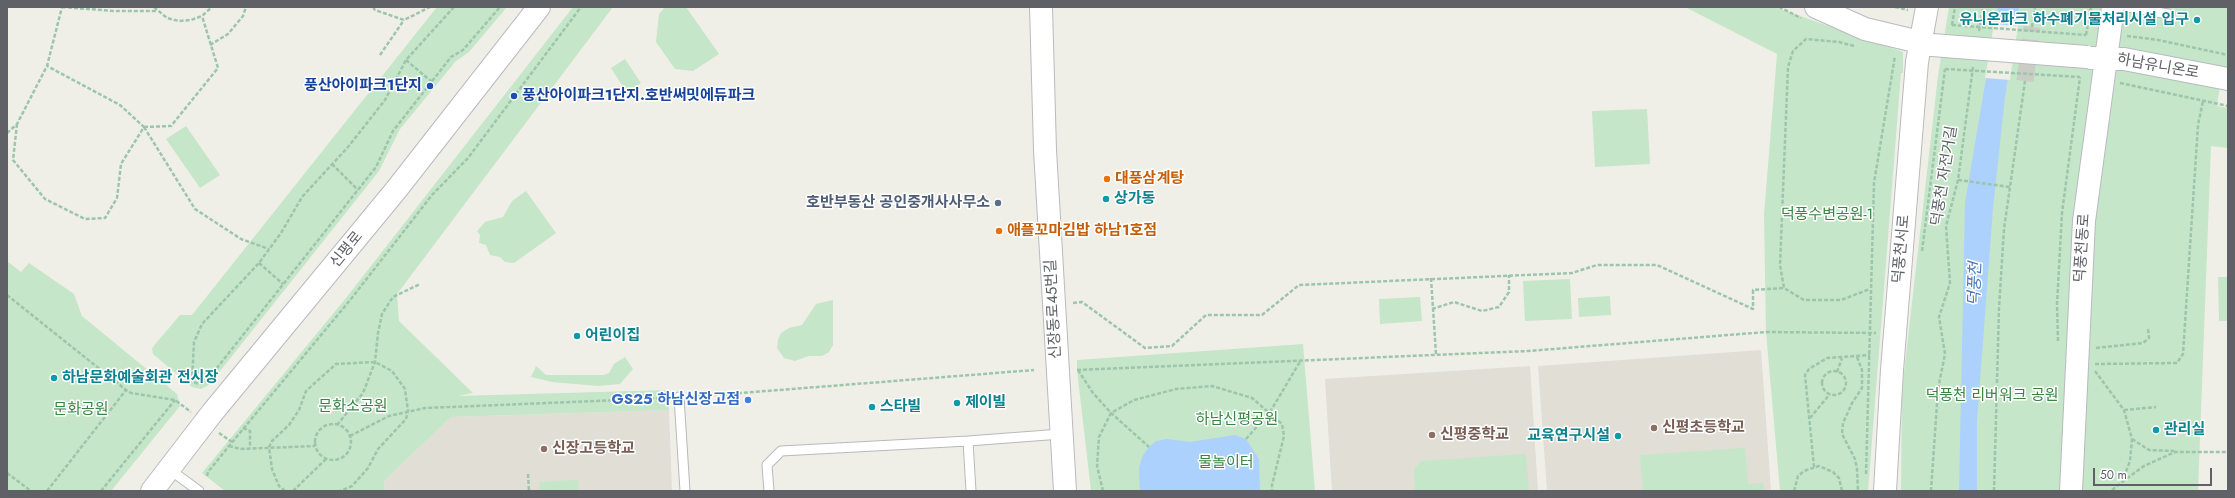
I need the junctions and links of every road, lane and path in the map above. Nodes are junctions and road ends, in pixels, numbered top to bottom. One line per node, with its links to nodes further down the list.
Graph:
1 (62, 7): 21 (path); 37 (path)
2 (154, 7): 21 (path)
3 (212, 7): 23 (path)
4 (246, 7): 29 (path)
5 (373, 7): 24 (path)
6 (430, 7): 24 (path)
7 (454, 7): 34 (path)
8 (500, 7): 41 (path)
9 (539, 7): 99 (street, 신평로)
10 (581, 7): 85 (path)
11 (1041, 7): 86 (street, 신장동로45번길)
12 (1816, 7): 28 (street)
13 (1896, 7): 20 (path)
14 (1955, 7): 17 (path, bridge)
15 (1983, 7): 26 (path)
16 (2035, 7): 25 (path)
17 (2091, 7)
18 (2113, 7): 36 (street, 덕풍천동로)
19 (2128, 7): 22 (lane)
20 (1917, 8): 28 (street, 덕풍천서로)
21 (157, 11): 23 (path)
22 (2168, 14)
23 (202, 16): 29 (path)
24 (404, 20): 31 (path)
25 (2032, 27)
26 (1978, 37)
27 (2128, 37): 33 (path)
28 (1926, 43): 36 (street, 하남유니온로, bridge); 123 (street, 덕풍천서로)
29 (210, 45): 46 (path)
30 (1860, 48): 58 (path)
31 (380, 55)
32 (1888, 55): 59 (path)
33 (2228, 55)
34 (406, 60): 41 (path); 48 (path)
35 (1974, 60): 49 (path, 덕풍천 자전거길)
36 (2091, 64): 38 (path, bridge); 39 (street, 하남유니온로); 126 (street, 덕풍천동로)
37 (47, 66): 45 (path); 46 (path)
38 (1946, 69)
39 (2228, 79)
40 (2025, 81): 50 (path)
41 (432, 82): 51 (path)
42 (2119, 83): 43 (path)
43 (2203, 101): 44 (path); 74 (path)
44 (2228, 106)
45 (17, 124): 46 (path); 47 (path)
46 (144, 127): 52 (path)
47 (7, 133)
48 (332, 164): 51 (path); 52 (path)
49 (1958, 180): 50 (path); 124 (path, 덕풍천 자전거길)
50 (2010, 187): 125 (path)
51 (358, 190): 56 (path)
52 (269, 250): 53 (path)
53 (258, 263): 56 (path); 56 (path)
54 (1509, 275): 55 (path); 58 (path); 62 (path)
55 (1431, 278): 61 (path); 62 (path)
56 (283, 284)
57 (420, 284): 73 (path)
58 (1784, 288): 59 (path)
59 (1870, 289): 64 (path)
60 (7, 295): 76 (path)
61 (1073, 303)
62 (1432, 309): 66 (path)
63 (2148, 328): 67 (path)
64 (1870, 333): 65 (path); 66 (path); 68 (path)
65 (1877, 333)
66 (1436, 354): 72 (path)
67 (2094, 354)
68 (1870, 355): 69 (path); 103 (path)
69 (1857, 357): 70 (path); 122 (path)
70 (1842, 358): 75 (path); 83 (path)
71 (2092, 359): 74 (path)
72 (1301, 360): 81 (path); 82 (path)
73 (375, 362): 84 (path); 92 (path); 112 (path)
74 (2090, 364): 80 (path)
75 (1837, 372): 77 (path); 77 (path)
76 (126, 390): 106 (path); 107 (path)
77 (1830, 394): 83 (path)
78 (679, 397): 114 (lane)
79 (2156, 407): 80 (path)
80 (2124, 410): 88 (path)
81 (1270, 412): 82 (path); 87 (path); 119 (path)
82 (1111, 413): 93 (path); 118 (path)
83 (1809, 418): 98 (path)
84 (337, 425): 91 (path); 97 (path)
85 (243, 428): 90 (path); 94 (path)
86 (1061, 434): 89 (lane); 117 (street, 신장동로45번길)
87 (1246, 439)
88 (2132, 439): 95 (path); 104 (path)
89 (968, 441): 115 (lane); 116 (lane)
90 (229, 446): 94 (path); 102 (path)
91 (315, 446): 92 (path); 97 (path)
92 (270, 447): 94 (path); 110 (path)
93 (1149, 447)
94 (250, 448)
95 (2175, 452): 96 (path); 104 (path)
96 (2228, 452)
97 (326, 459): 111 (path)
98 (1814, 467): 120 (path); 121 (path)
99 (169, 469): 108 (street, 신평로); 109 (lane)
100 (7, 473): 105 (path)
101 (528, 474): 113 (path)
102 (207, 476)
103 (1866, 478)
104 (2122, 482): 127 (path)
105 (31, 491)
106 (46, 491)
107 (101, 491)
108 (152, 491)
109 (199, 491)
110 (285, 491)
111 (293, 491)
112 (340, 491)
113 (529, 491)
114 (685, 491)
115 (769, 491)
116 (971, 491)
117 (1065, 491)
118 (1103, 491)
119 (1272, 491)
120 (1794, 491)
121 (1842, 491)
122 (1858, 491)
123 (1885, 491)
124 (1931, 491)
125 (1994, 491)
126 (2070, 491)
127 (2111, 491)

